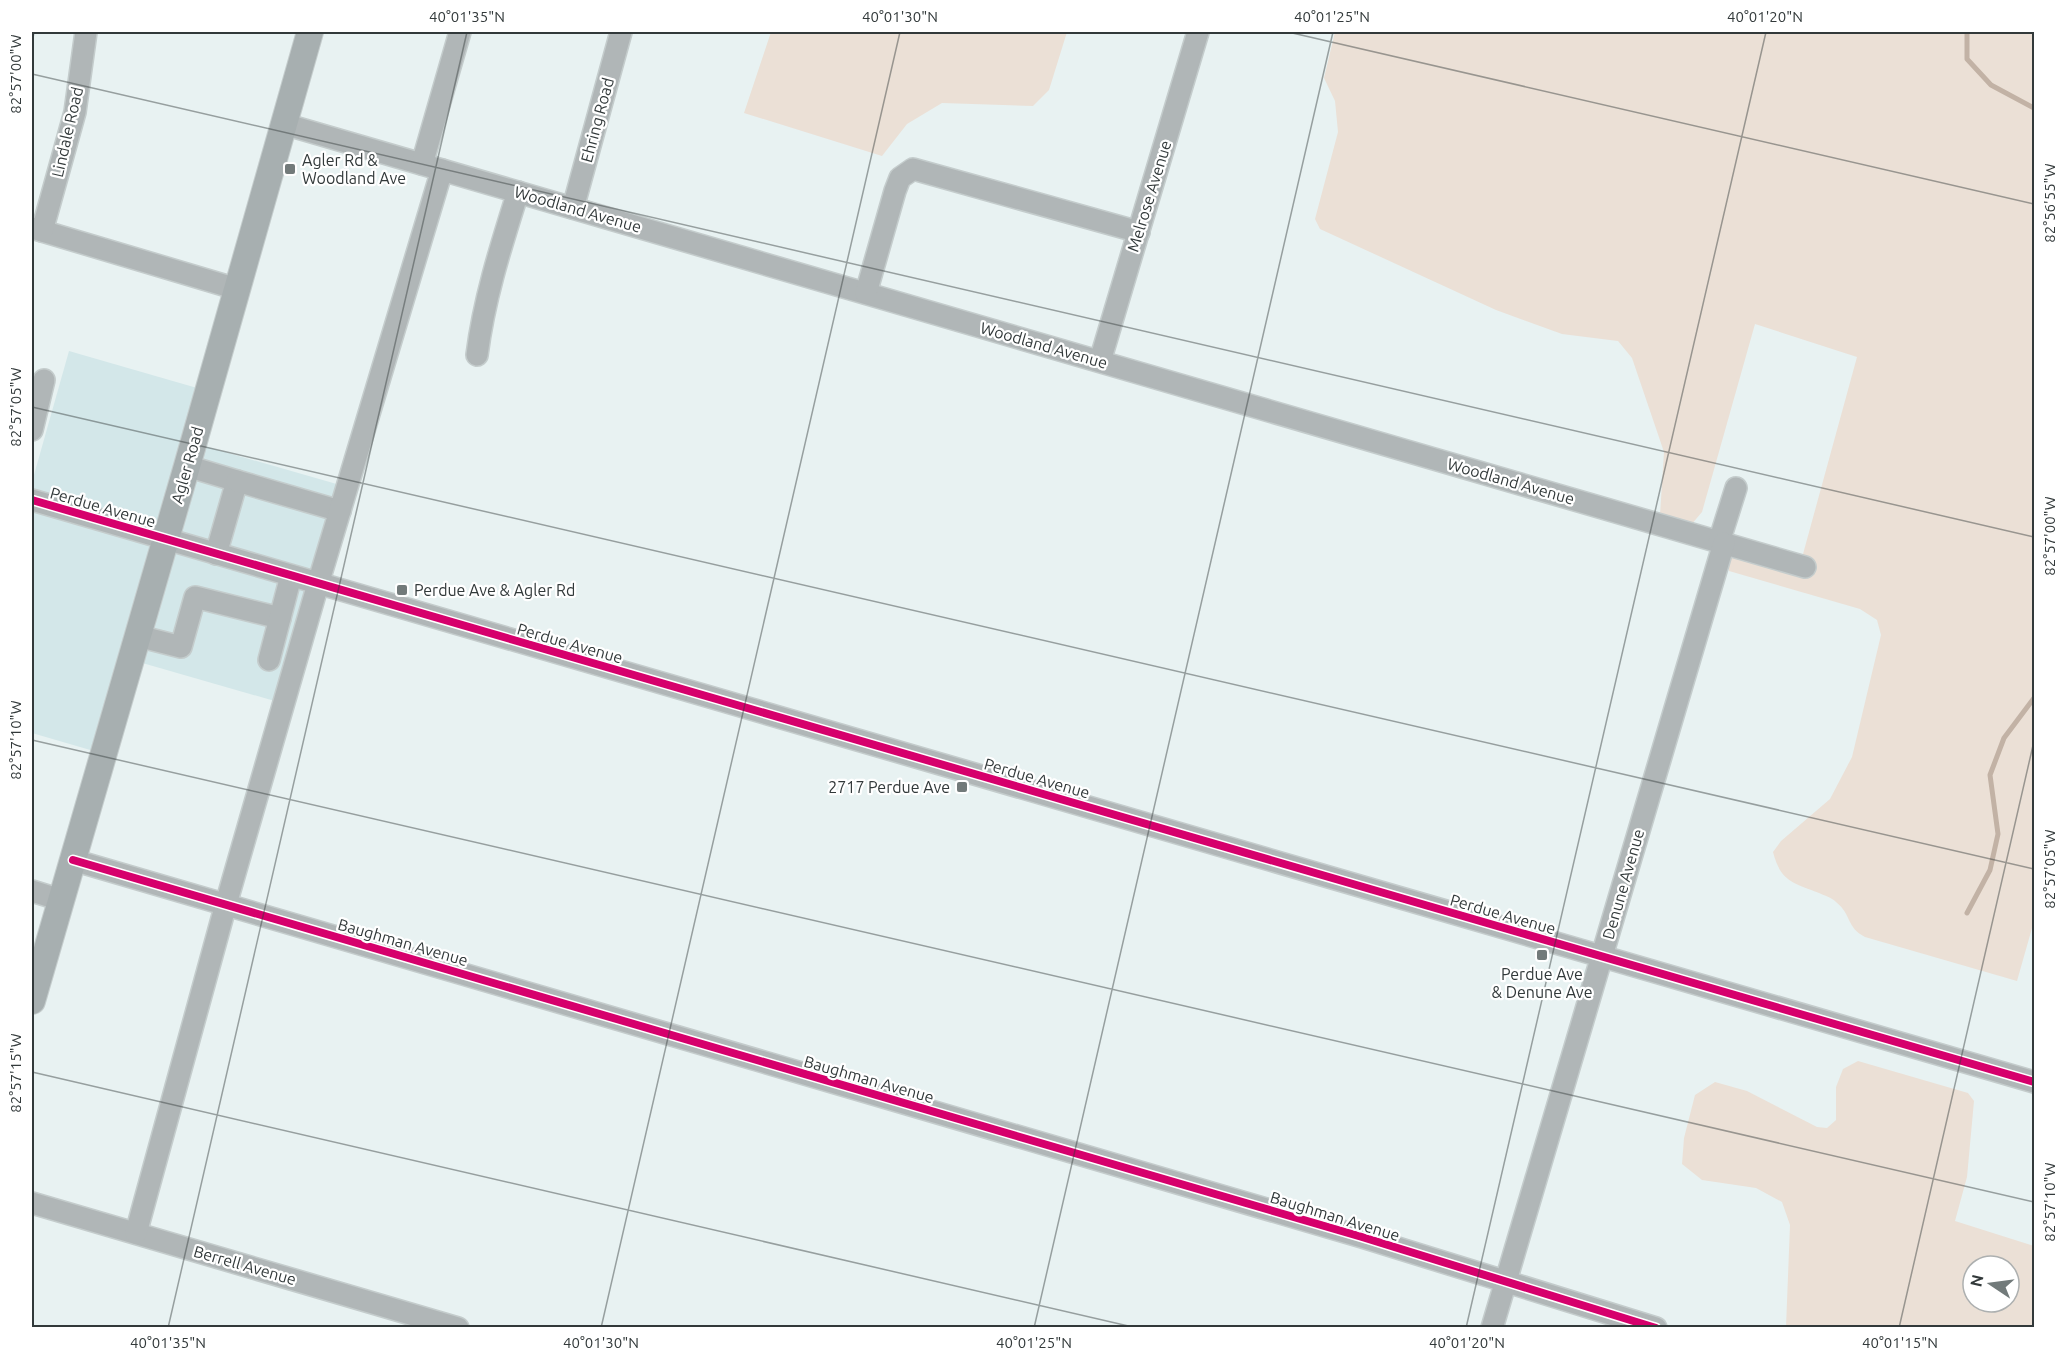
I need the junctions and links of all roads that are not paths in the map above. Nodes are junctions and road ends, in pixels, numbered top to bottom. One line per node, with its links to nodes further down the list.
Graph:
1 (86, 32): 10 (street, Lindale Road)
2 (310, 32): 6 (main road, Agler Road)
3 (460, 32): 7 (street)
4 (621, 32): 9 (street, Ehring Road)
5 (1198, 32): 11 (street, Melrose Avenue)
6 (284, 124): 7 (street, Woodland Avenue); 12 (main road, Agler Road)
7 (432, 167): 8 (street, Woodland Avenue); 22 (street)
8 (518, 192): 9 (street, Woodland Avenue); 14 (street)
9 (573, 208): 13 (street, Woodland Avenue)
10 (37, 229): 12 (street)
11 (1138, 232): 13 (street); 15 (street, Melrose Avenue)
12 (237, 288): 18 (main road, Agler Road)
13 (866, 293): 15 (street, Woodland Avenue)
14 (477, 355)
15 (1100, 362): 24 (street, Woodland Avenue)
16 (45, 380): 17 (street)
17 (32, 430)
18 (187, 466): 19 (street); 23 (main road, Agler Road)
19 (237, 481): 22 (street); 25 (street)
20 (1736, 488): 24 (street, Denune Avenue)
21 (32, 500): 23 (street, Perdue Avenue)
22 (340, 511): 28 (street)
23 (166, 539): 25 (street, Perdue Avenue); 30 (main road, Agler Road)
24 (1722, 543): 26 (street, Woodland Avenue); 36 (street, Denune Avenue)
25 (216, 554): 27 (street, Perdue Avenue)
26 (1805, 567)
27 (291, 576): 28 (street, Perdue Avenue); 29 (street)
28 (318, 584): 35 (street); 36 (street, Perdue Avenue)
29 (280, 618): 30 (street); 31 (street)
30 (138, 636): 32 (main road, Agler Road)
31 (269, 660)
32 (73, 860): 34 (main road, Agler Road); 35 (street, Baughman Avenue)
33 (32, 891): 34 (street)
34 (61, 900): 37 (main road, Agler Road)
35 (226, 904): 40 (street); 41 (street, Baughman Avenue)
36 (1602, 956): 38 (street, Perdue Avenue); 41 (street, Denune Avenue)
37 (32, 1001)
38 (2034, 1082)
39 (32, 1203): 40 (street, Berrell Avenue)
40 (136, 1233): 42 (street, Berrell Avenue)
41 (1506, 1282): 43 (street, Denune Avenue); 44 (street, Baughman Avenue)
42 (458, 1328)
43 (1492, 1328)
44 (1656, 1328)

